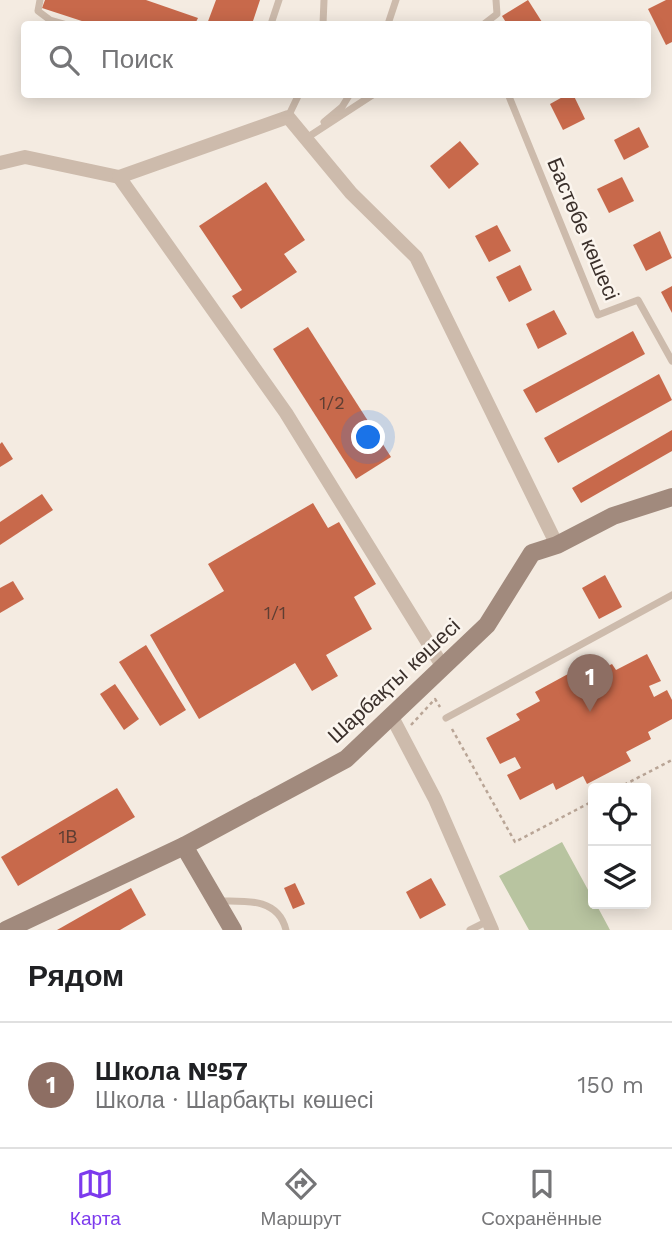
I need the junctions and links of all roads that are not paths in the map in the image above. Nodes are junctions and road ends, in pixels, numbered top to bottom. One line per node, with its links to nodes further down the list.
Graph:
1 (40, 0): 6 (lane)
2 (279, 0): 7 (lane)
3 (324, 0): 8 (lane)
4 (396, 0): 9 (lane)
5 (496, 0): 10 (lane)
6 (54, 21)
7 (272, 21)
8 (323, 21)
9 (389, 21)
10 (488, 21)
11 (297, 98): 15 (lane)
12 (348, 98): 16 (lane)
13 (368, 98): 16 (lane)
14 (510, 98): 19 (lane, Бастөбе көшесі)
15 (288, 117): 16 (street); 18 (street)
16 (304, 139): 21 (street)
17 (0, 163): 18 (street)
18 (118, 177): 23 (street)
19 (672, 361)
20 (672, 497): 21 (street, Шарбақты көшесі)
21 (557, 545): 23 (street, Шарбақты көшесі)
22 (672, 595): 25 (lane)
23 (443, 667): 24 (street, Шарбақты көшесі)
24 (392, 717): 26 (street, Шарбақты көшесі); 28 (street)
25 (446, 718)
26 (184, 846): 27 (street); 30 (street, Шарбақты көшесі)
27 (216, 901): 29 (street); 31 (lane)
28 (491, 926): 32 (lane)
29 (227, 928)
30 (6, 930)
31 (286, 930)
32 (470, 930)

